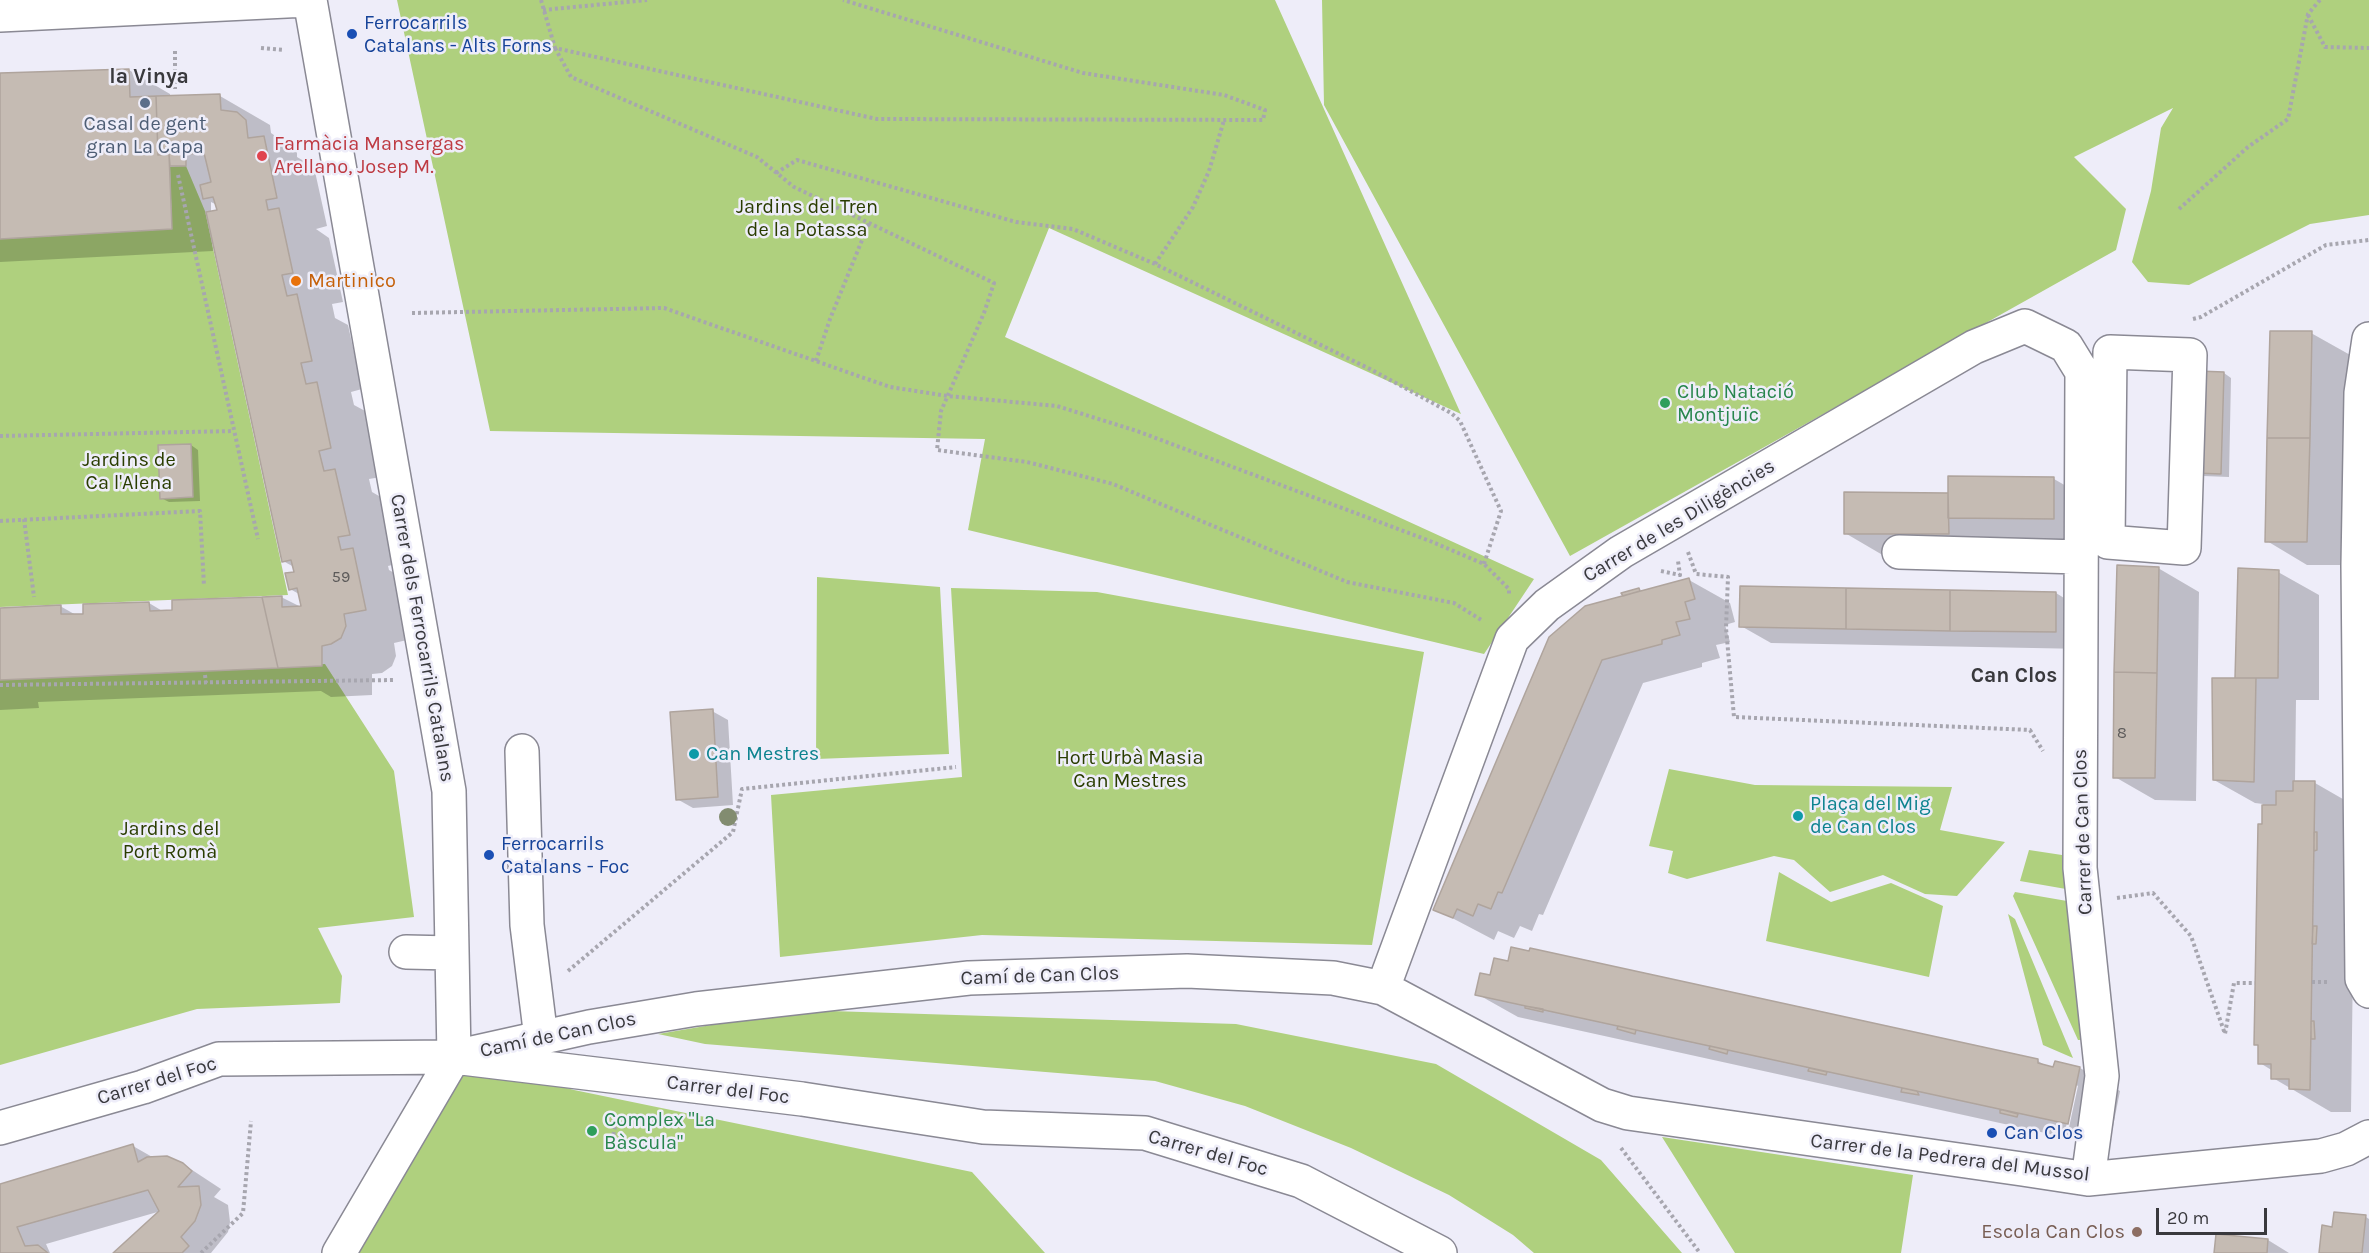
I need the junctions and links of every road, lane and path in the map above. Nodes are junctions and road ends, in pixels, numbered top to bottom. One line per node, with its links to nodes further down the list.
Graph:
1 (308, 0): 8 (street); 50 (street, Carrer dels Ferrocarrils Catalans)
2 (541, 0): 6 (path)
3 (647, 0): 6 (path)
4 (843, 0): 13 (path)
5 (2320, 0): 7 (path)
6 (543, 10): 9 (path)
7 (2308, 14): 10 (path); 16 (path)
8 (0, 15)
9 (555, 48): 13 (path); 14 (path)
10 (2369, 48)
11 (175, 51): 12 (path)
12 (175, 89)
13 (1224, 120): 19 (path)
14 (776, 172): 17 (path); 19 (path)
15 (178, 175): 27 (path)
16 (2179, 209)
17 (869, 224): 25 (path); 26 (path)
18 (2369, 240): 21 (path)
19 (1155, 264): 36 (path)
20 (412, 313): 25 (path)
21 (2191, 319)
22 (2025, 326): 35 (street, Carrer de Can Clos); 40 (street, Carrer de les Diligències)
23 (2369, 339): 56 (street)
24 (2110, 352): 24 (street)
25 (816, 362): 26 (path)
26 (948, 396): 36 (path); 40 (path)
27 (234, 431): 28 (path); 31 (path)
28 (0, 436)
29 (24, 519): 30 (path); 38 (path); 39 (path)
30 (0, 520)
31 (258, 539)
32 (1686, 548): 46 (path)
33 (1899, 552): 35 (street)
34 (1677, 553): 37 (path)
35 (2080, 557): 66 (street, Carrer de Can Clos)
36 (1484, 564): 40 (path)
37 (1664, 571)
38 (204, 586)
39 (34, 597)
40 (1512, 639): 55 (street, Carrer de les Diligències)
41 (205, 675): 43 (path)
42 (396, 680): 43 (path)
43 (206, 683): 44 (path)
44 (0, 685)
45 (522, 751): 57 (street)
46 (2046, 756)
47 (956, 767): 51 (path)
48 (2115, 899): 54 (path)
49 (406, 952): 50 (street)
50 (452, 953): 58 (street, Carrer dels Ferrocarrils Catalans)
51 (561, 976)
52 (2312, 982): 53 (path)
53 (2331, 982)
54 (2255, 983)
55 (1383, 988): 57 (street, Camí de Can Clos); 59 (street, Camí de Can Clos)
56 (2369, 991)
57 (540, 1038): 58 (street, Camí de Can Clos)
58 (454, 1056): 62 (street, Carrer del Foc); 68 (street); 69 (street, Carrer del Foc)
59 (1602, 1105): 66 (street, Carrer de la Pedrera del Mussol)
60 (251, 1121): 67 (path)
61 (615, 1127): 65 (path)
62 (0, 1128)
63 (2369, 1137): 66 (street, Carrer de la Pedrera del Mussol)
64 (1614, 1138): 70 (path)
65 (612, 1141)
66 (2088, 1179)
67 (201, 1253)
68 (339, 1253)
69 (1440, 1253)
70 (1700, 1253)

